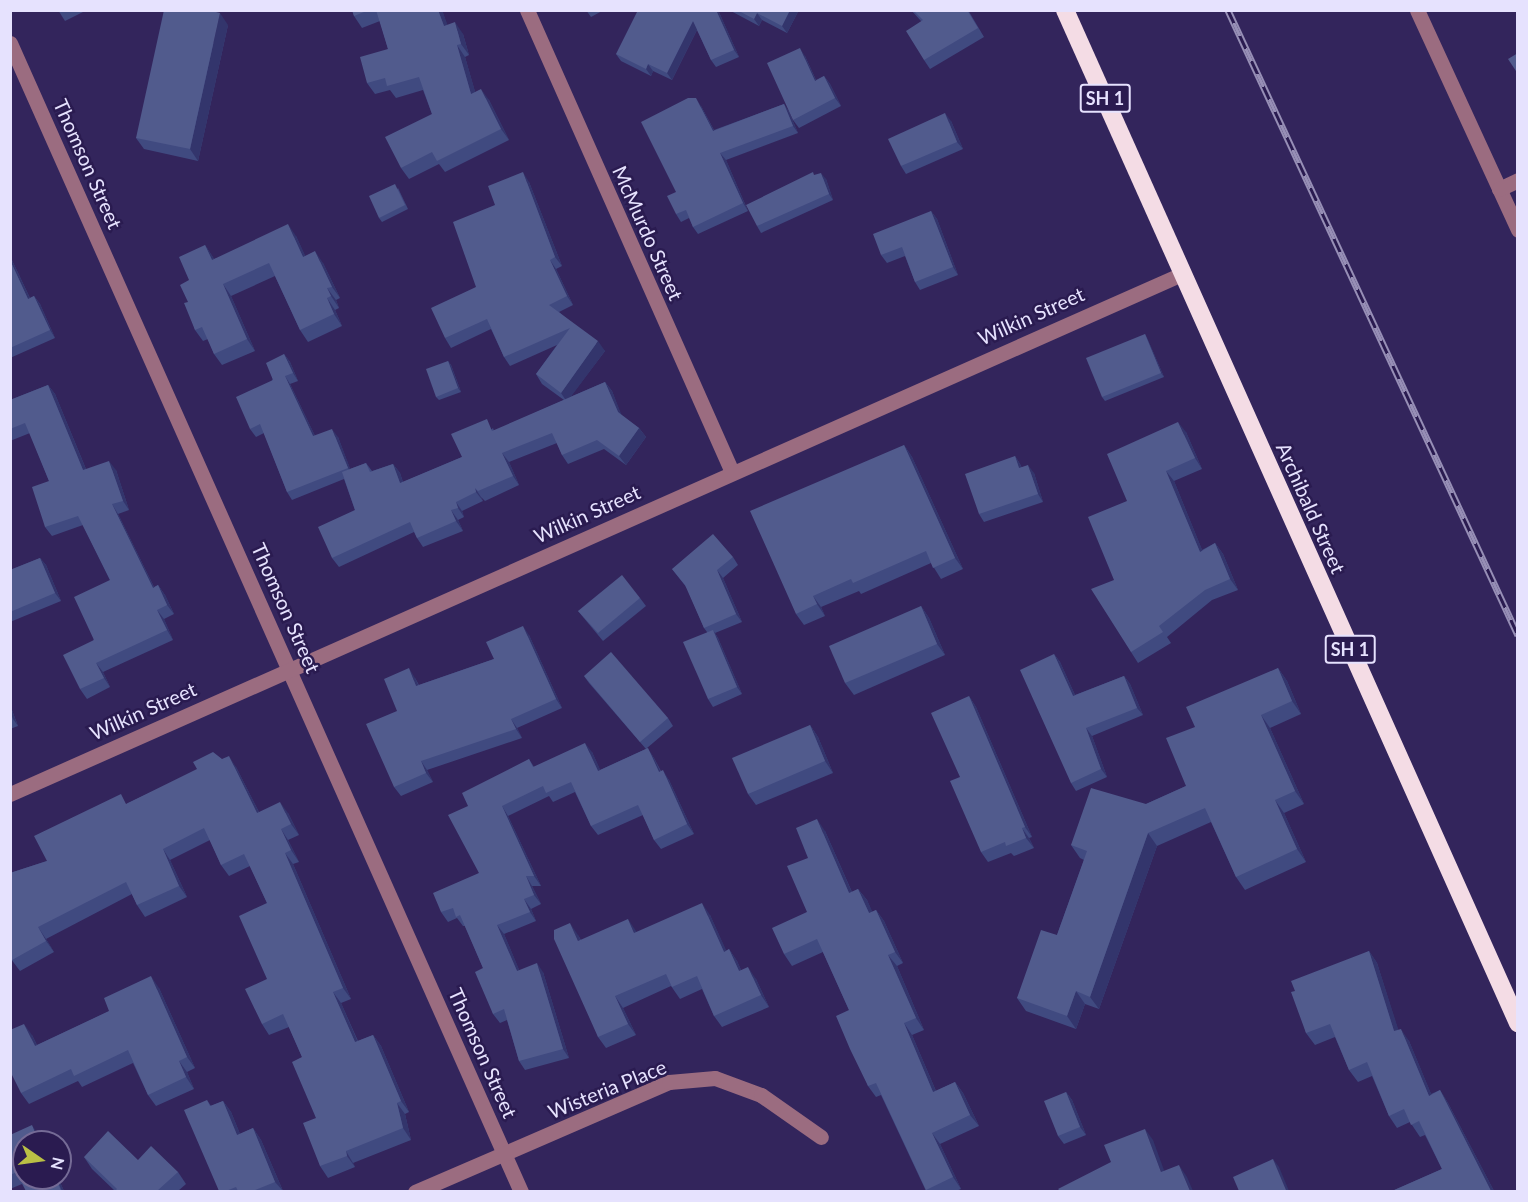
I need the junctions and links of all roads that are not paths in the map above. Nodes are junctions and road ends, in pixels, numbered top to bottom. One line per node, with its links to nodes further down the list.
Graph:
1 (527, 10): 9 (street, McMurdo Street)
2 (1065, 10): 8 (highway, Archibald Street / SH 1)
3 (1417, 10): 6 (street)
4 (10, 43): 10 (street, Thomson Street)
5 (1518, 180): 6 (street)
6 (1499, 189): 7 (street)
7 (1518, 230)
8 (1182, 274): 9 (street, Wilkin Street); 12 (highway, Archibald Street / SH 1)
9 (732, 472): 10 (street, Wilkin Street)
10 (289, 669): 11 (street, Wilkin Street); 14 (street, Thomson Street)
11 (10, 794)
12 (1518, 1023)
13 (821, 1137): 14 (street, Wisteria Place)
14 (505, 1155): 15 (street, Wisteria Place); 16 (street, Thomson Street)
15 (415, 1191)
16 (521, 1191)

